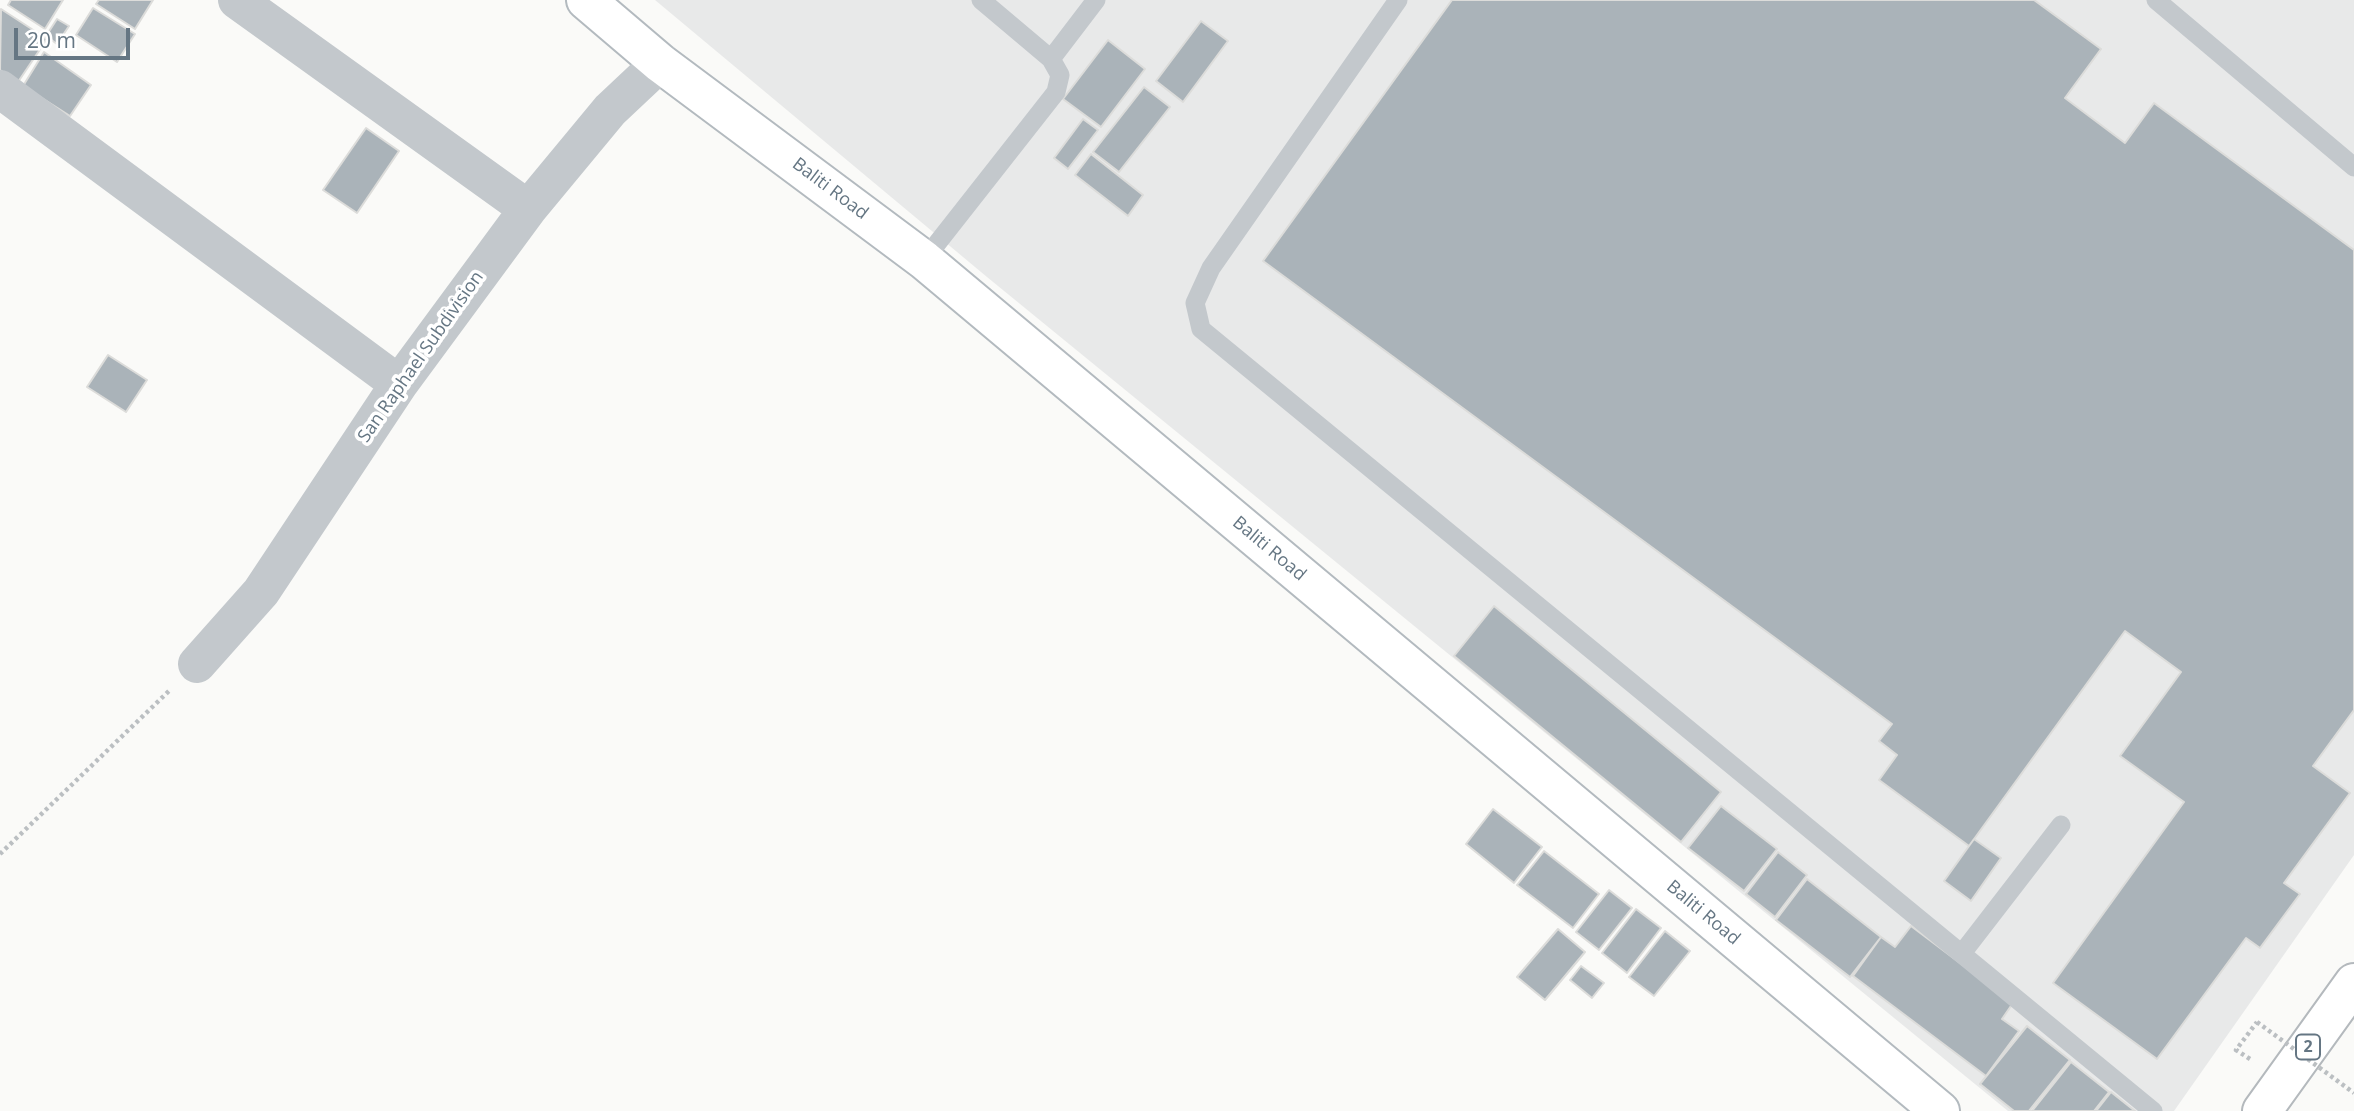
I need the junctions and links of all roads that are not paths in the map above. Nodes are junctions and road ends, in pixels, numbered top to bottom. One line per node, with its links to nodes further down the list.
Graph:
1 (237, 0): 11 (street)
2 (586, 0): 8 (main road, Baliti Road)
3 (981, 0): 7 (lane)
4 (1096, 0): 7 (lane)
5 (1398, 0): 16 (lane)
6 (2156, 0): 10 (lane)
7 (1051, 59): 12 (lane)
8 (660, 62): 11 (street, San Raphael Subdivision); 12 (main road, Baliti Road)
9 (0, 89): 13 (street)
10 (2354, 167)
11 (528, 209): 13 (street, San Raphael Subdivision)
12 (924, 260): 18 (main road, Baliti Road)
13 (399, 384): 14 (street, San Raphael Subdivision)
14 (197, 664)
15 (2061, 825): 16 (lane)
16 (1963, 952): 19 (lane)
17 (2354, 983): 20 (main road, 2)
18 (1940, 1111)
19 (2154, 1111)
20 (2262, 1111)

